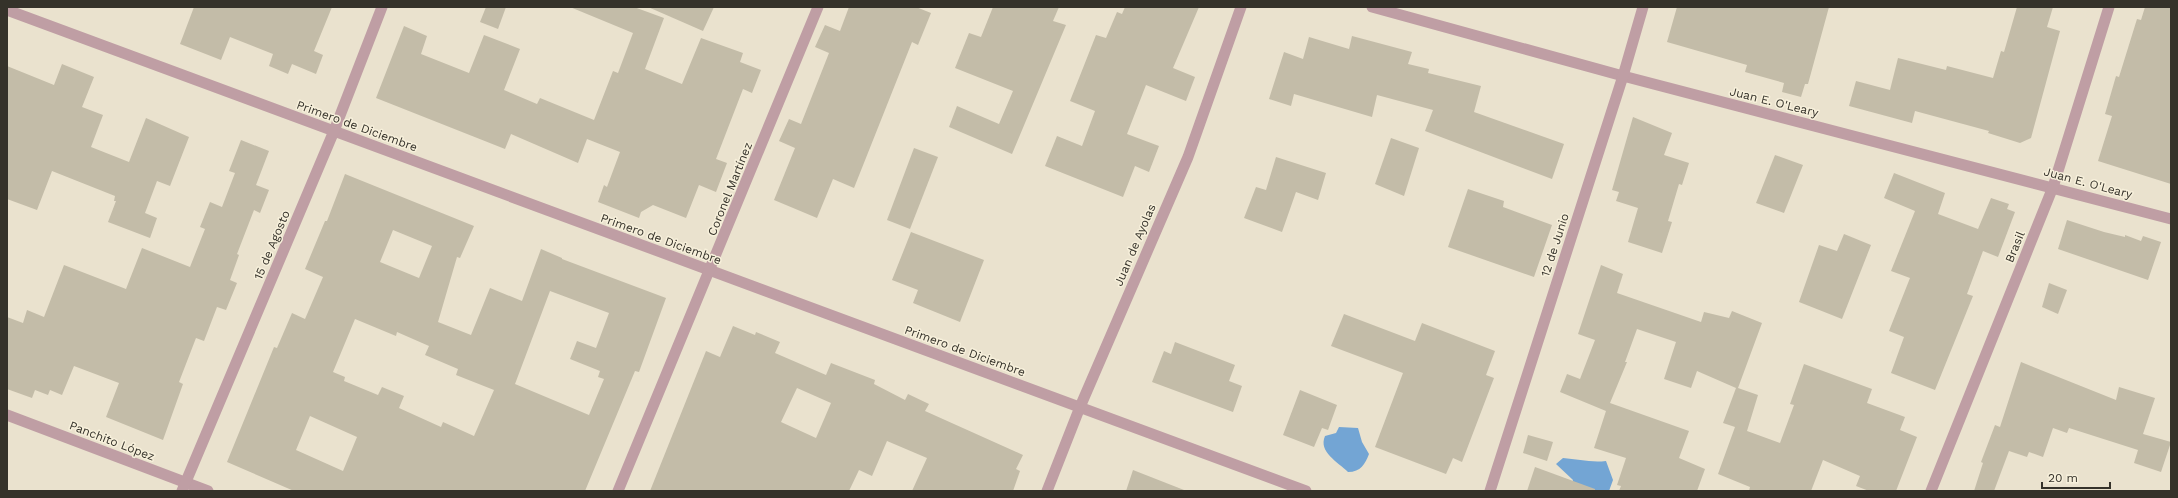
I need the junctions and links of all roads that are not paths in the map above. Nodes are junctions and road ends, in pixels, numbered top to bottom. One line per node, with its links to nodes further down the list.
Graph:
1 (382, 7): 9 (street, 15 de Agosto)
2 (818, 7): 12 (street, Coronel Martínez)
3 (1241, 7): 13 (street, Juan de Ayolas)
4 (1372, 7): 8 (street, Juan E. O'Leary)
5 (1643, 7): 8 (street, 12 de Junio)
6 (2109, 7): 10 (street, Brasil)
7 (7, 10): 9 (street, Primero de Diciembre)
8 (1623, 76): 10 (street, Juan E. O'Leary); 20 (street, 12 de Junio)
9 (334, 131): 12 (street, Primero de Diciembre); 15 (street, 15 de Agosto)
10 (2053, 187): 11 (street, Juan E. O'Leary); 21 (street, Brasil)
11 (2171, 219)
12 (710, 271): 13 (street, Primero de Diciembre); 17 (street, Coronel Martínez)
13 (1080, 407): 18 (street, Juan de Ayolas); 19 (street, Primero de Diciembre)
14 (7, 415): 15 (street, Panchito López)
15 (184, 487): 16 (street, Panchito López)
16 (208, 491)
17 (618, 491)
18 (1046, 491)
19 (1306, 491)
20 (1490, 491)
21 (1931, 491)

